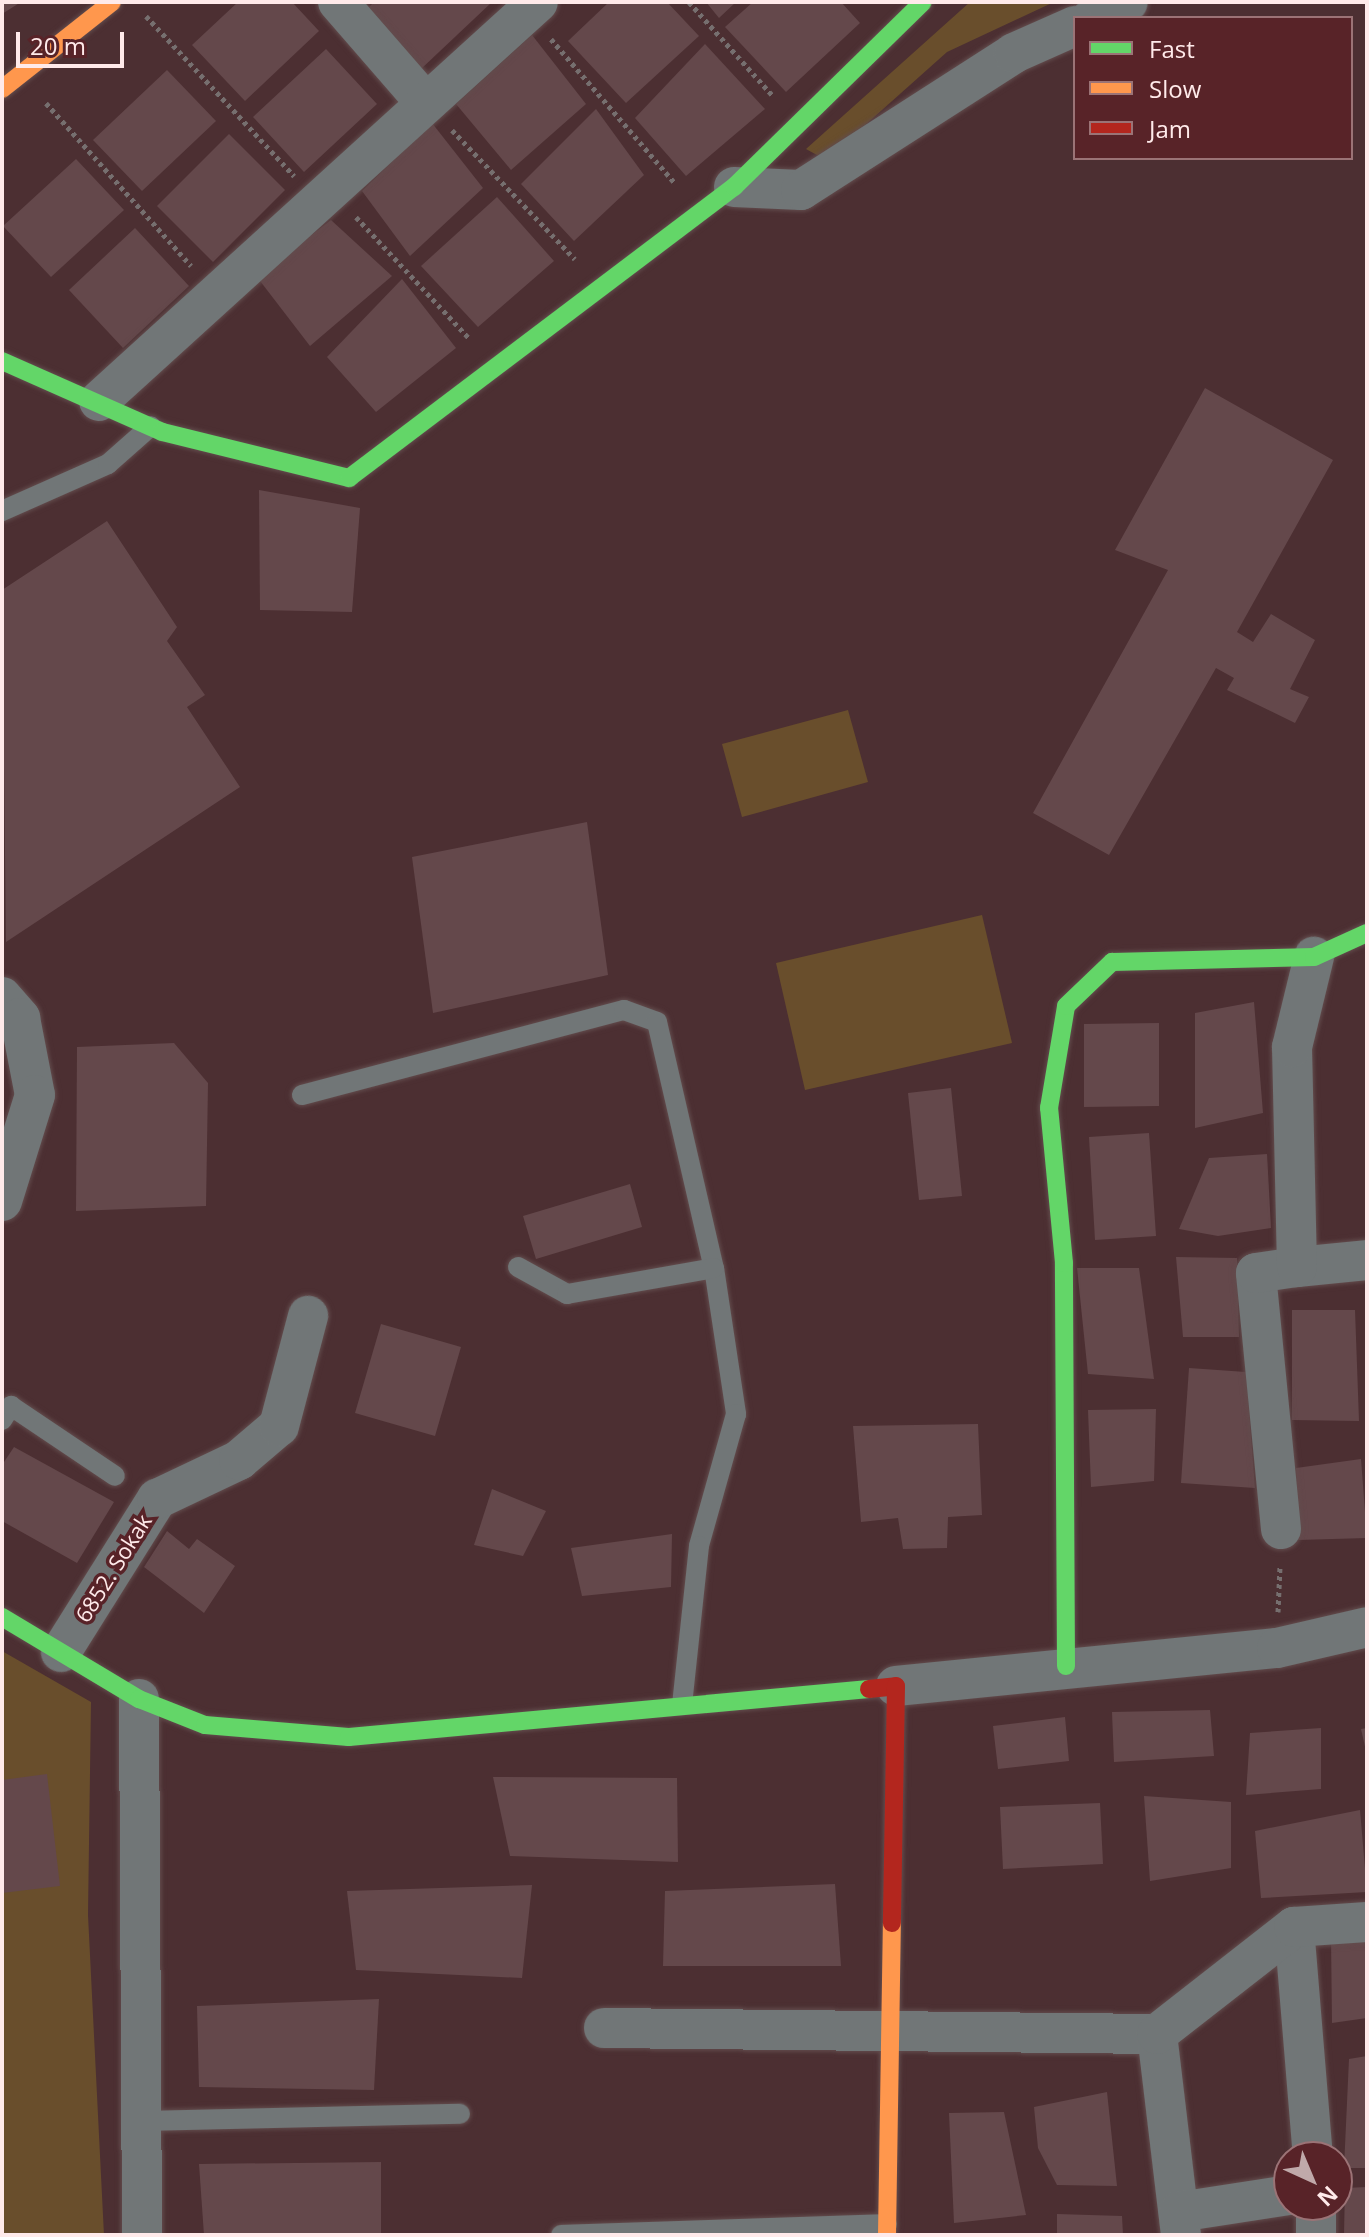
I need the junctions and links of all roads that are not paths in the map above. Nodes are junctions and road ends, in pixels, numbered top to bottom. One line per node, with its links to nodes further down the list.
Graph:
1 (112, 2): 8 (street)
2 (338, 2): 9 (street)
3 (923, 2): 10 (street)
4 (1128, 2): 6 (street)
5 (533, 7): 9 (street)
6 (1096, 16)
7 (1073, 27): 10 (street)
8 (2, 89)
9 (424, 101): 12 (street)
10 (734, 187): 13 (street)
11 (2, 361): 12 (street)
12 (99, 401): 13 (street)
13 (151, 426): 14 (lane)
14 (2, 511)
15 (1367, 933): 16 (street)
16 (1314, 957): 22 (street); 31 (street)
17 (2, 997): 19 (street)
18 (302, 1095): 23 (lane)
19 (2, 1201)
20 (1367, 1260): 22 (street)
21 (518, 1267): 23 (lane)
22 (1297, 1267): 27 (street)
23 (714, 1268): 34 (lane)
24 (308, 1316): 30 (street, 6852. Sokak)
25 (2, 1420): 26 (lane)
26 (115, 1476)
27 (1281, 1529)
28 (2, 1617): 30 (street)
29 (1367, 1627): 31 (street)
30 (61, 1652): 33 (street)
31 (1066, 1666): 32 (street)
32 (896, 1686): 34 (street); 38 (street)
33 (139, 1699): 34 (street); 41 (street)
34 (682, 1704)
35 (1367, 1922): 36 (street)
36 (1294, 1927): 39 (street); 42 (street)
37 (604, 2028): 38 (street)
38 (890, 2031): 39 (street); 45 (street)
39 (1157, 2034): 44 (street)
40 (460, 2114): 41 (lane)
41 (142, 2121): 46 (street)
42 (1312, 2141)
43 (1273, 2199): 44 (street)
44 (1180, 2223)
45 (887, 2229): 47 (lane)
46 (142, 2235)
47 (561, 2235)

